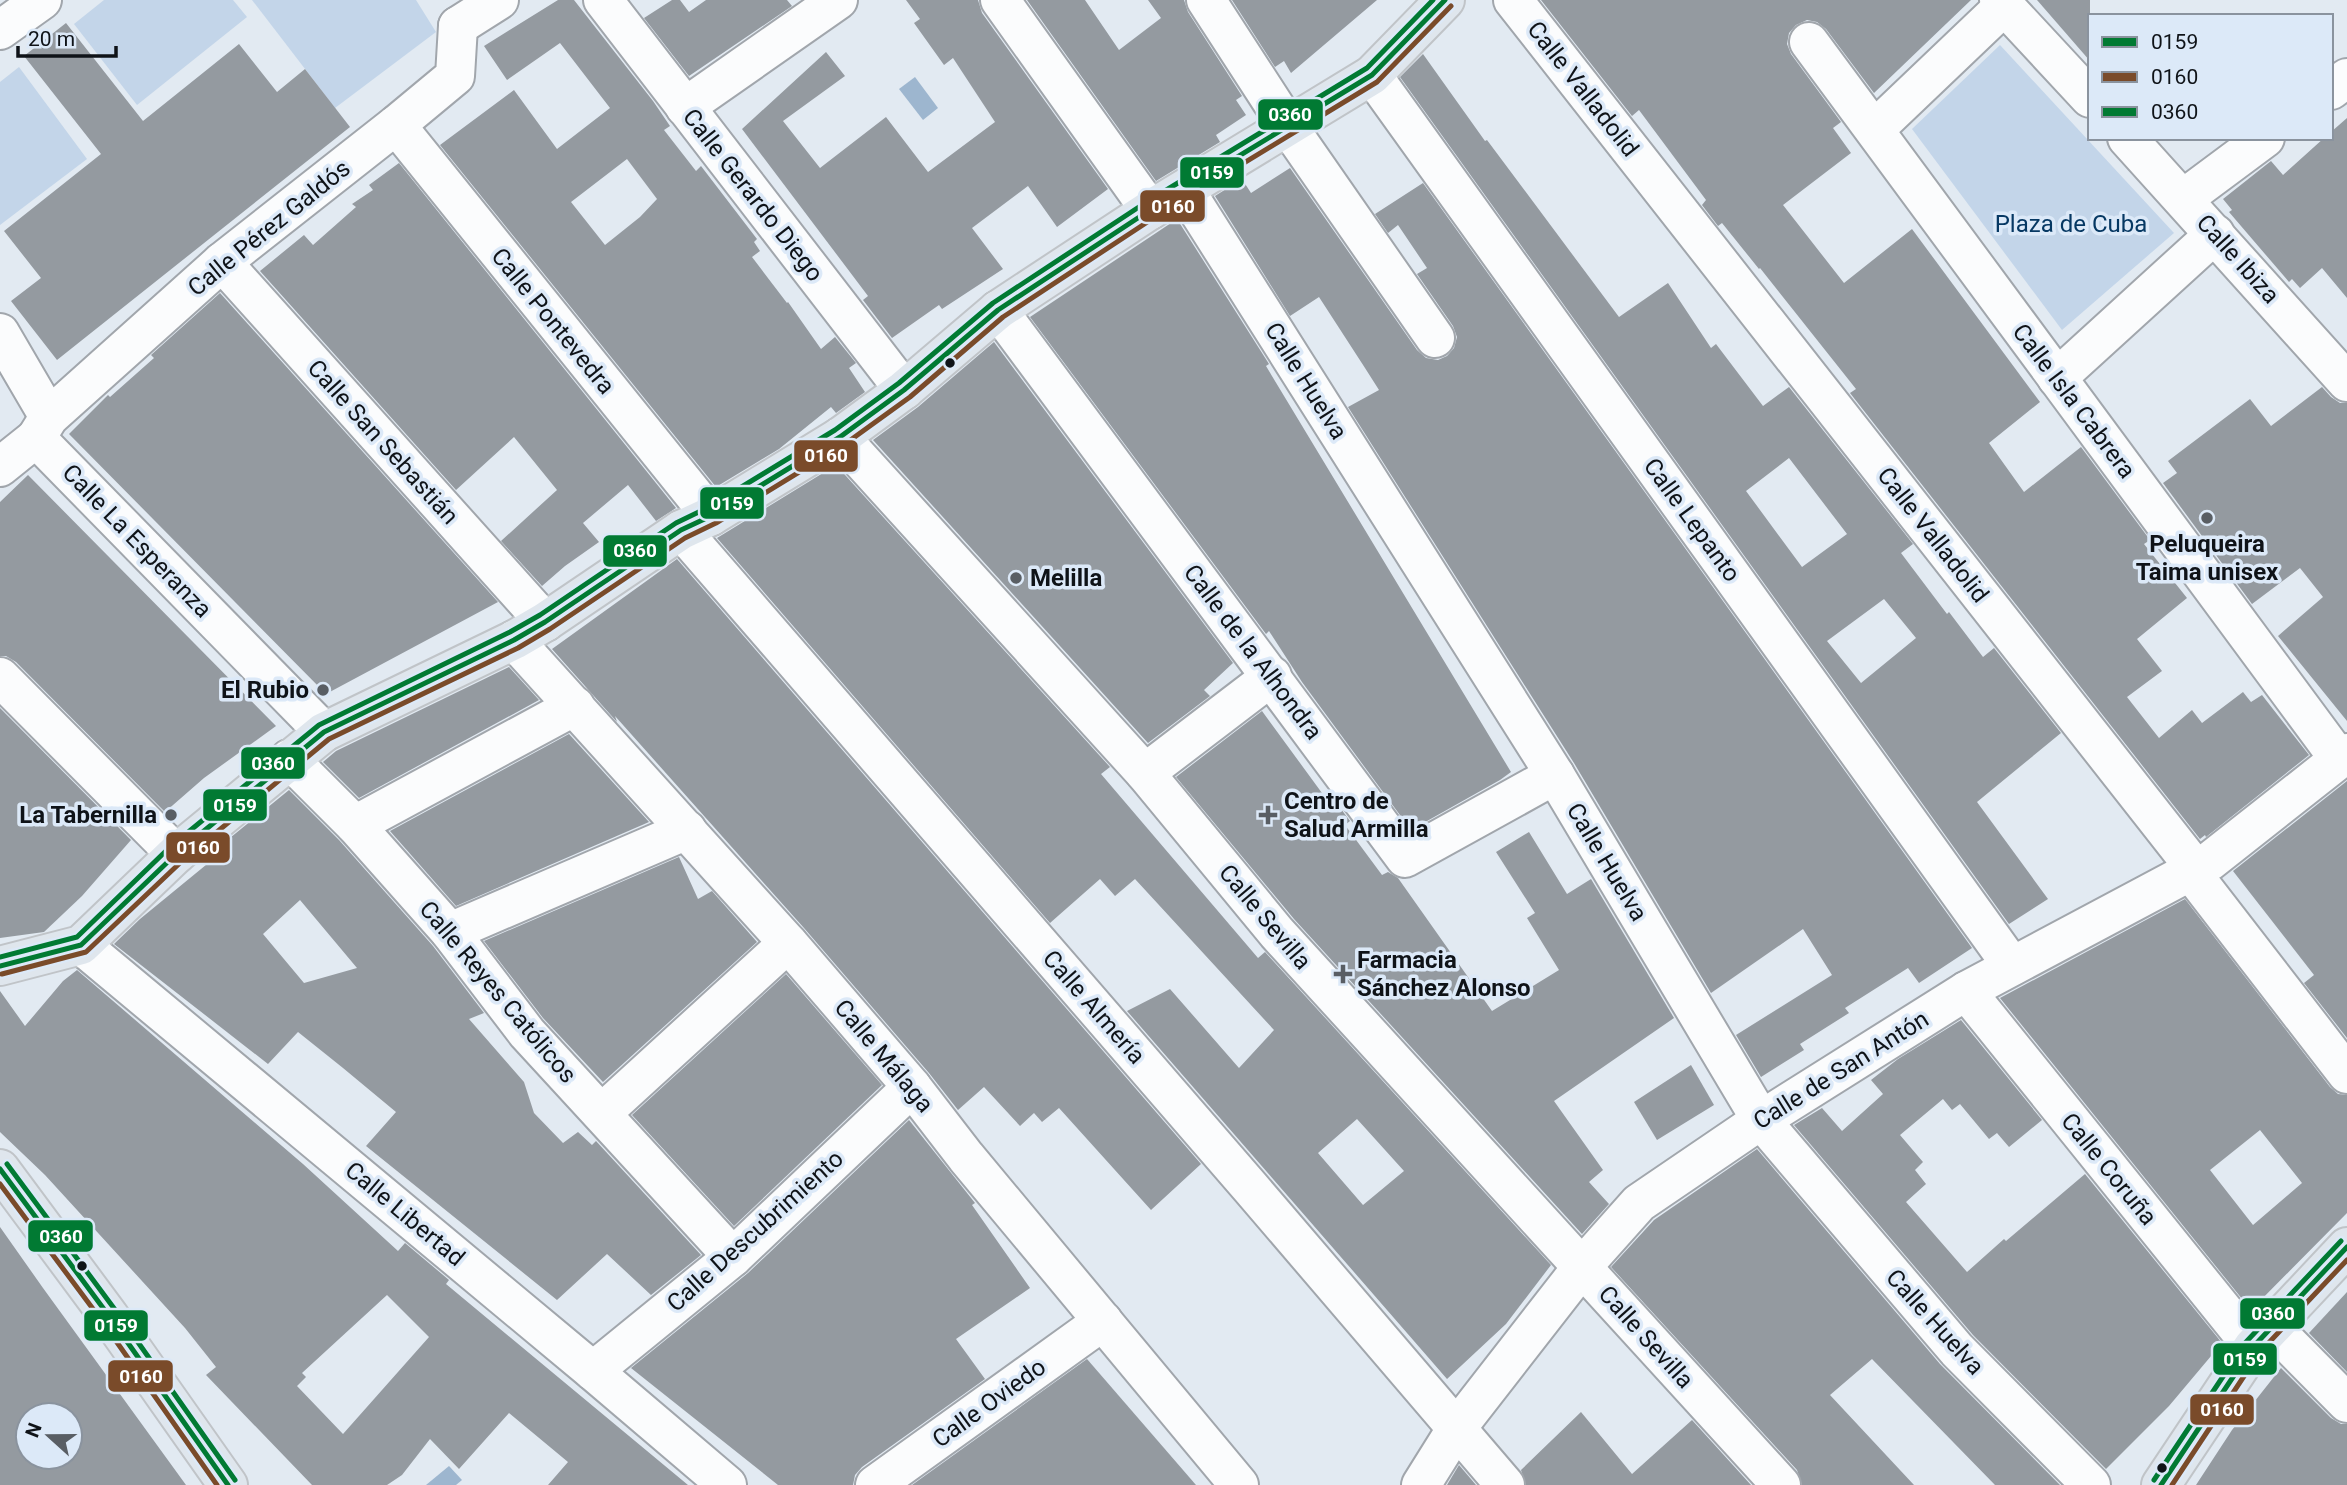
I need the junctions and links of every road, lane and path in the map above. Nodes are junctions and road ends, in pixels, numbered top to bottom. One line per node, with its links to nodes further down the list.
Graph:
1 (42, 0): 11 (street)
2 (499, 0): 10 (street)
3 (603, 0): 15 (street, Calle Gerardo Diego)
4 (838, 0): 15 (street)
5 (1000, 0): 23 (street)
6 (1206, 0): 17 (street)
7 (1446, 0): 13 (main road)
8 (1513, 0): 48 (street, Calle Valladolid)
9 (2001, 3): 14 (street); 18 (street)
10 (450, 13): 16 (street, Calle Pérez Galdós)
11 (0, 30)
12 (1809, 42): 18 (street, Calle Isla Cabrera)
13 (1372, 75): 17 (main road); 53 (street, Calle Lepanto)
14 (2088, 96)
15 (685, 107): 31 (street, Calle Gerardo Diego)
16 (396, 125): 25 (street, Calle Pérez Galdós); 35 (street, Calle Pontevedra)
17 (1287, 125): 21 (main road); 28 (street)
18 (1875, 129): 29 (street, Calle Isla Cabrera)
19 (2129, 140): 22 (street, Calle Ibiza)
20 (2262, 140): 22 (street)
21 (1185, 190): 23 (main road); 44 (street, Calle Huelva)
22 (2183, 199): 24 (street, Calle Ibiza)
23 (1150, 210): 26 (main road)
24 (2215, 234): 29 (street); 30 (street, Calle Ibiza)
25 (222, 262): 32 (street, Calle Pérez Galdós); 36 (street, Calle San Sebastián)
26 (998, 310): 31 (main road); 37 (street, Calle de la Alhondra)
27 (0, 332): 32 (street, Calle La Esperanza)
28 (1434, 338)
29 (2057, 378): 41 (street, Calle Isla Cabrera)
30 (2347, 382)
31 (904, 390): 33 (main road)
32 (43, 427): 34 (street, Calle Pérez Galdós); 40 (street, Calle La Esperanza)
33 (840, 438): 35 (main road); 43 (street, Calle Sevilla)
34 (0, 467)
35 (696, 523): 36 (main road); 67 (street, Calle Almería)
36 (530, 631): 39 (street, Calle Málaga); 40 (main road)
37 (1272, 676): 43 (street); 44 (street, Calle de la Alhondra)
38 (0, 677): 47 (street)
39 (575, 706): 45 (street); 46 (street, Calle Málaga)
40 (324, 732): 42 (main road)
41 (2343, 756): 48 (street, Calle de San Antón)
42 (289, 759): 45 (street, Calle Reyes Católicos); 47 (main road)
43 (1145, 773): 62 (street, Calle Sevilla)
44 (1555, 775): 58 (street, Calle Huelva)
45 (355, 825): 49 (street, Calle Reyes Católicos)
46 (687, 830): 49 (street); 50 (street, Calle Málaga)
47 (176, 854): 51 (main road)
48 (2191, 872): 53 (street, Calle de San Antón); 55 (street, Calle Valladolid)
49 (450, 932): 57 (street, Calle Reyes Católicos)
50 (788, 943): 56 (street, Calle Málaga); 57 (street)
51 (81, 945): 52 (main road); 65 (street, Calle Libertad)
52 (0, 966)
53 (2012, 966): 54 (street, Calle de San Antón)
54 (1966, 991): 58 (street, Calle de San Antón); 64 (street, Calle Coruña)
55 (2347, 1074)
56 (912, 1087): 61 (street, Calle Descubrimiento); 63 (street, Calle Málaga)
57 (602, 1112): 61 (street, Calle Reyes Católicos)
58 (1761, 1120): 62 (street, Calle de San Antón); 75 (street, Calle Huelva)
59 (0, 1169): 68 (main road)
60 (2347, 1247): 64 (main road)
61 (733, 1257): 65 (street, Calle Descubrimiento)
62 (1582, 1267): 67 (street, Calle de San Antón); 74 (street, Calle Sevilla)
63 (1103, 1321): 70 (street, Calle Oviedo); 71 (street, Calle Málaga)
64 (2262, 1337): 66 (street, Calle Coruña); 76 (main road)
65 (593, 1371): 69 (street, Calle Libertad)
66 (2347, 1403)
67 (1456, 1429): 72 (street, Calle de San Antón); 73 (street, Calle Almería)
68 (228, 1485)
69 (727, 1485)
70 (875, 1485)
71 (1239, 1485)
72 (1421, 1485)
73 (1504, 1485)
74 (1782, 1485)
75 (2091, 1485)
76 (2161, 1485)

